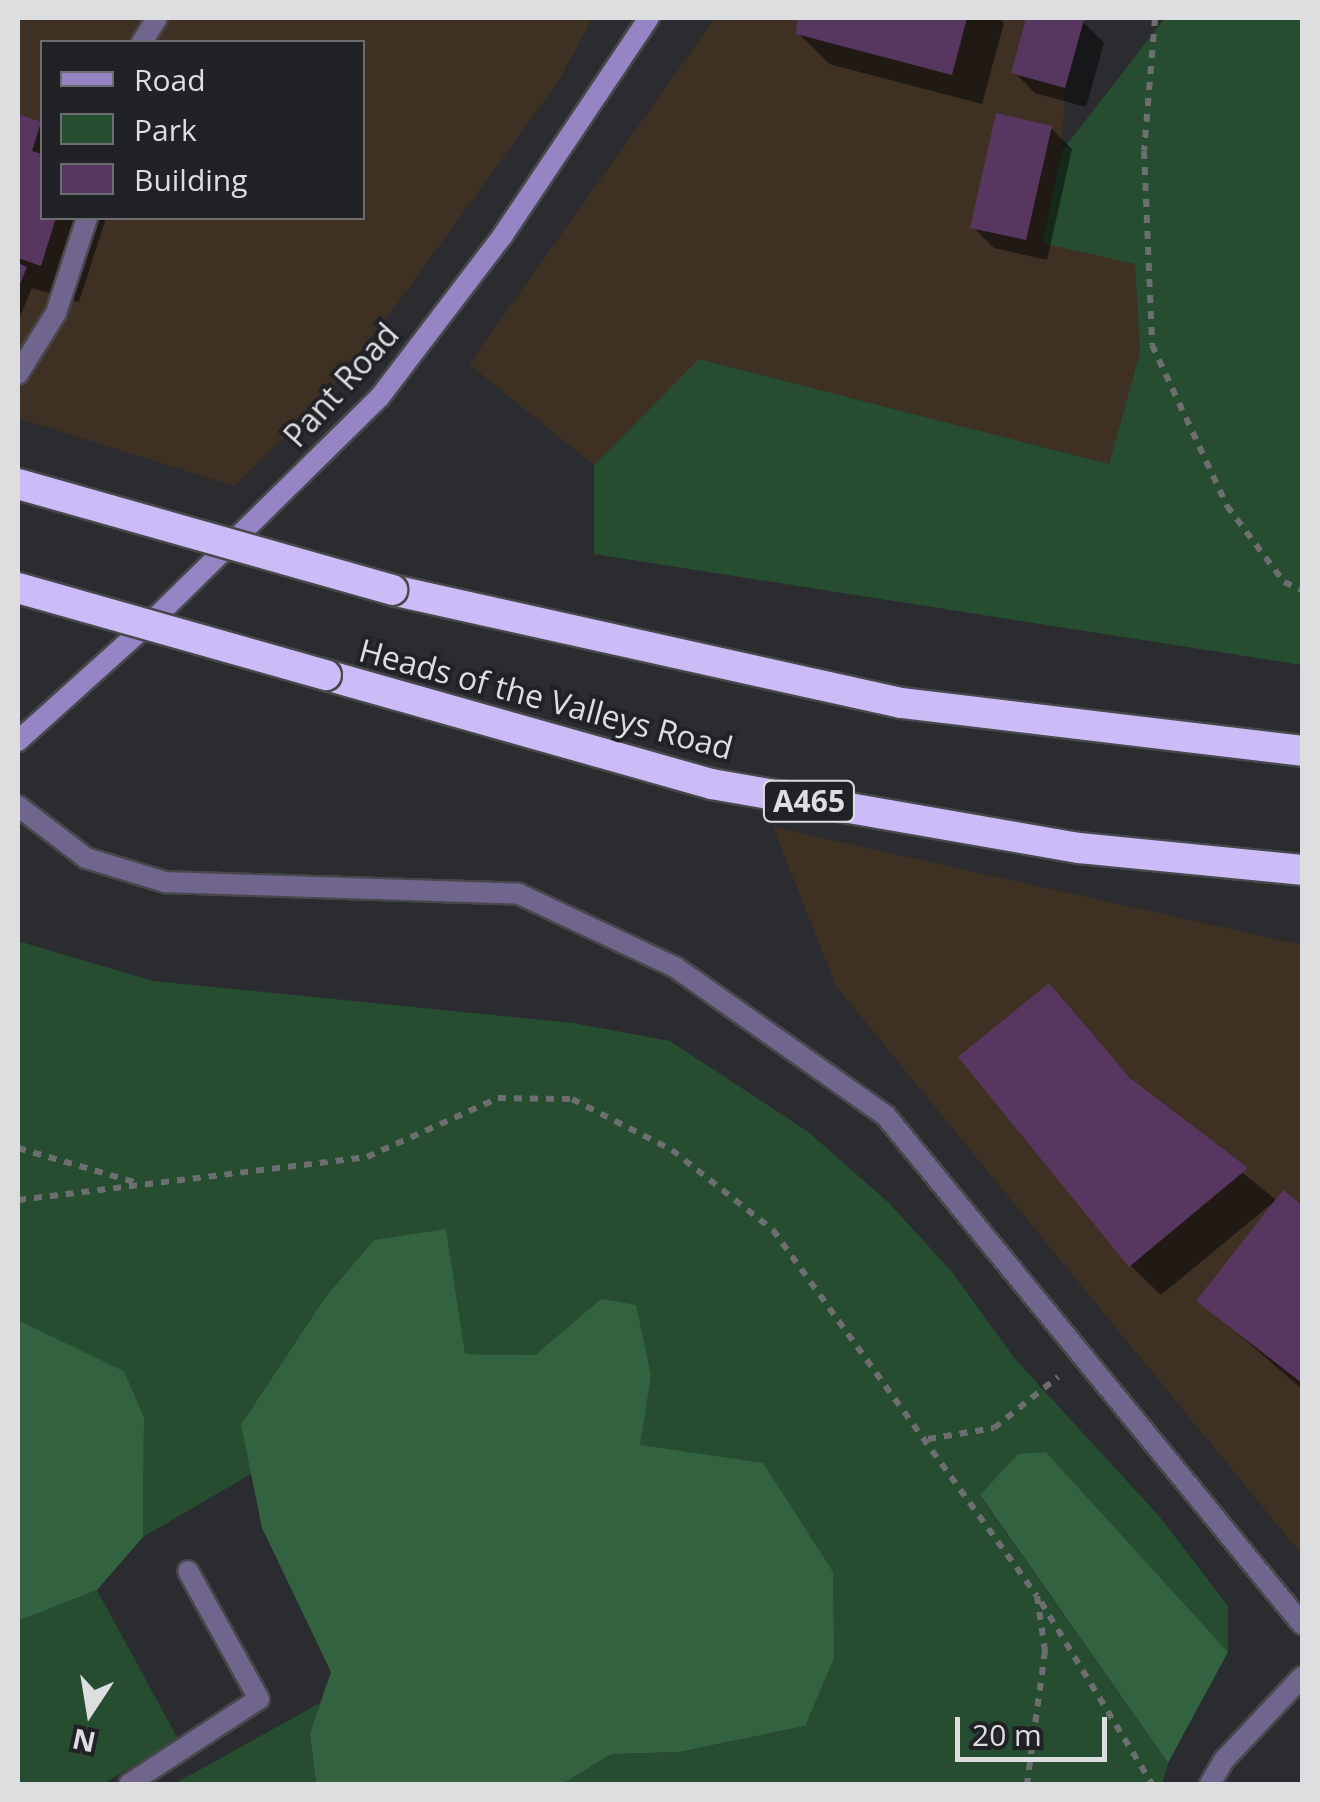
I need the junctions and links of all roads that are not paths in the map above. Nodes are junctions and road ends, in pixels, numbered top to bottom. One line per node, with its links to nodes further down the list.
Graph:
1 (156, 18): 3 (street)
2 (649, 18): 8 (street, Pant Road)
3 (143, 40)
4 (86, 220): 5 (street)
5 (18, 374)
6 (18, 484): 9 (highway, Heads of the Valleys Road, bridge)
7 (18, 588): 11 (highway, Heads of the Valleys Road / A465, bridge)
8 (18, 741)
9 (1302, 751)
10 (18, 806): 13 (street)
11 (1302, 870)
12 (188, 1571): 15 (street)
13 (1302, 1624)
14 (1302, 1677): 16 (street)
15 (129, 1784)
16 (1210, 1784)

